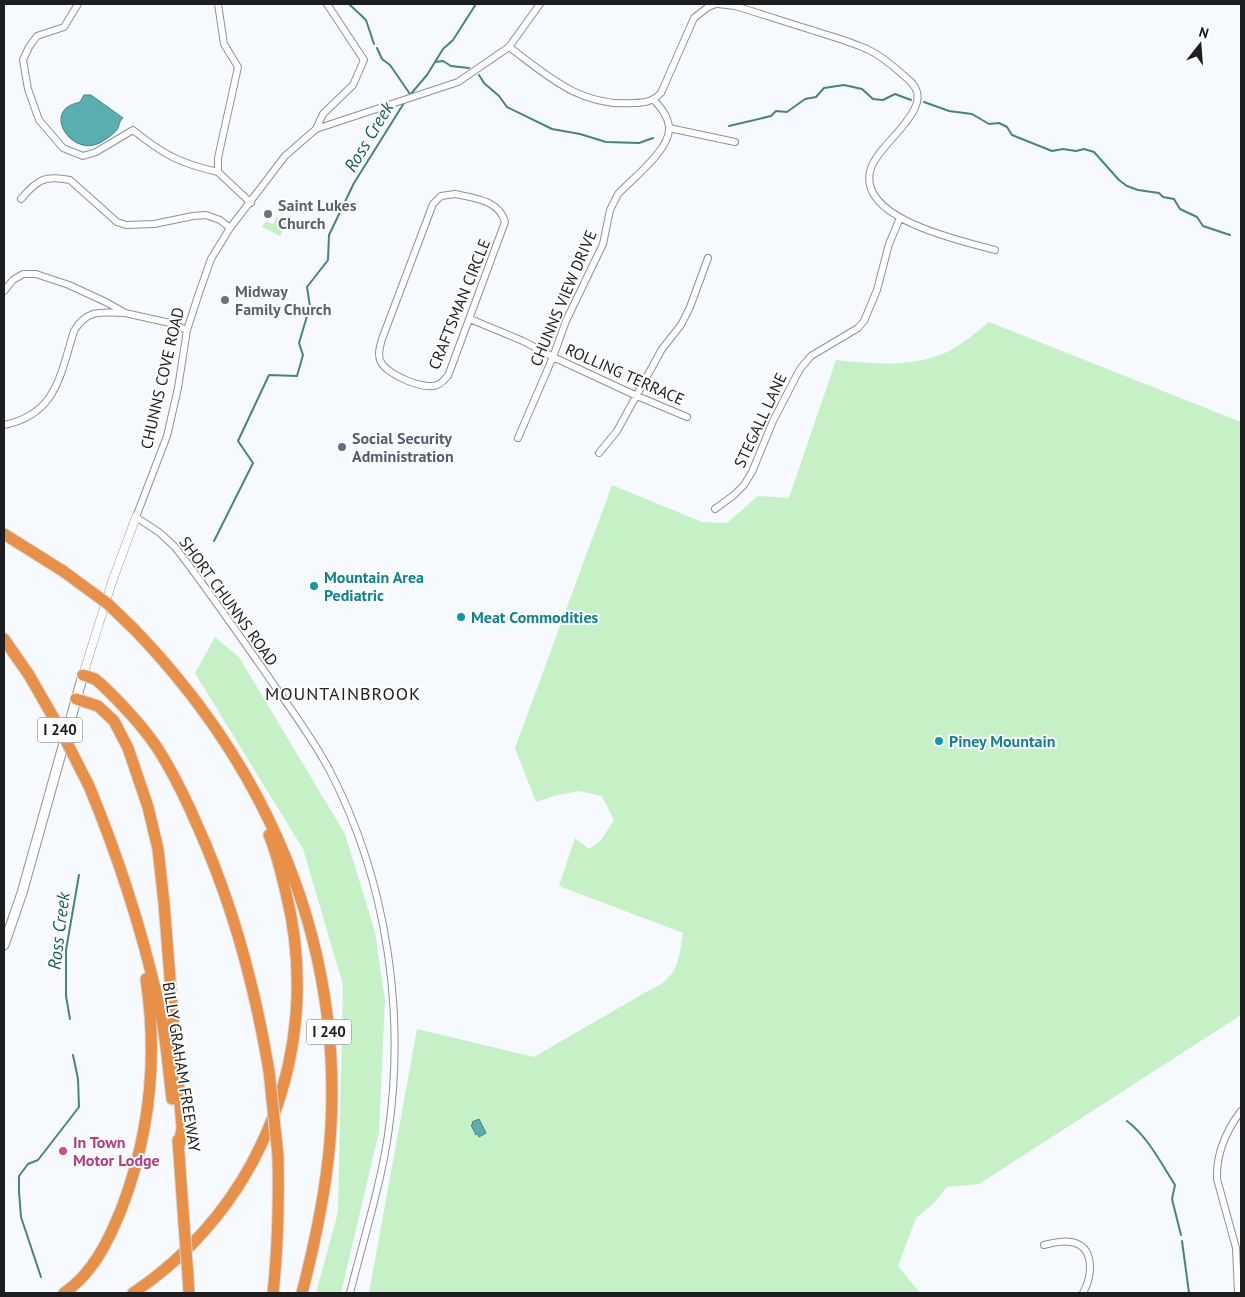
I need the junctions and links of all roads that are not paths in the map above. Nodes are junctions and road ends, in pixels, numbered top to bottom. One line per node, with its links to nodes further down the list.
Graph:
1 (78, 4): 11 (street)
2 (218, 4): 11 (street)
3 (327, 4): 9 (street)
4 (540, 4): 6 (street, CHUNNS COVE ROAD)
5 (717, 4): 7 (street); 14 (street)
6 (509, 47): 7 (street); 9 (street, CHUNNS COVE ROAD)
7 (654, 100): 8 (street)
8 (669, 128): 10 (street); 22 (street, CHUNNS VIEW DRIVE)
9 (316, 129): 13 (street, CHUNNS COVE ROAD)
10 (735, 142)
11 (218, 172): 13 (street)
12 (21, 199): 15 (street)
13 (251, 203): 15 (street, CHUNNS COVE ROAD)
14 (900, 218): 16 (street); 28 (street, STEGALL LANE)
15 (230, 228): 21 (street, CHUNNS COVE ROAD)
16 (995, 250)
17 (708, 258): 23 (street)
18 (4, 291): 19 (street)
19 (125, 313): 21 (street); 25 (street)
20 (470, 319): 20 (street, CRAFTSMAN CIRCLE); 22 (street, ROLLING TERRACE)
21 (187, 330): 29 (street, CHUNNS COVE ROAD)
22 (553, 357): 23 (street, ROLLING TERRACE); 26 (street, CHUNNS VIEW DRIVE)
23 (637, 396): 24 (street, ROLLING TERRACE); 27 (street)
24 (687, 417)
25 (4, 425)
26 (518, 438)
27 (600, 453)
28 (715, 509)
29 (136, 517): 32 (street, CHUNNS COVE ROAD); 45 (street, SHORT CHUNNS ROAD)
30 (4, 534): 34 (highway, I 240, bridge)
31 (4, 639): 36 (highway, BILLY GRAHAM FREEWAY / I 240, bridge)
32 (83, 675): 33 (main road, CHUNNS COVE ROAD); 43 (highway, bridge)
33 (76, 698): 35 (main road, CHUNNS COVE ROAD); 38 (highway)
34 (248, 782): 41 (highway); 44 (highway, I 240)
35 (4, 945)
36 (145, 952): 38 (highway, BILLY GRAHAM FREEWAY / I 240); 40 (highway)
37 (1241, 1111): 47 (street)
38 (178, 1146): 42 (highway, BILLY GRAHAM FREEWAY / I 240, bridge)
39 (1044, 1245): 46 (street)
40 (64, 1293)
41 (132, 1293)
42 (189, 1293)
43 (273, 1293)
44 (302, 1293)
45 (350, 1293)
46 (1083, 1293)
47 (1238, 1293)

